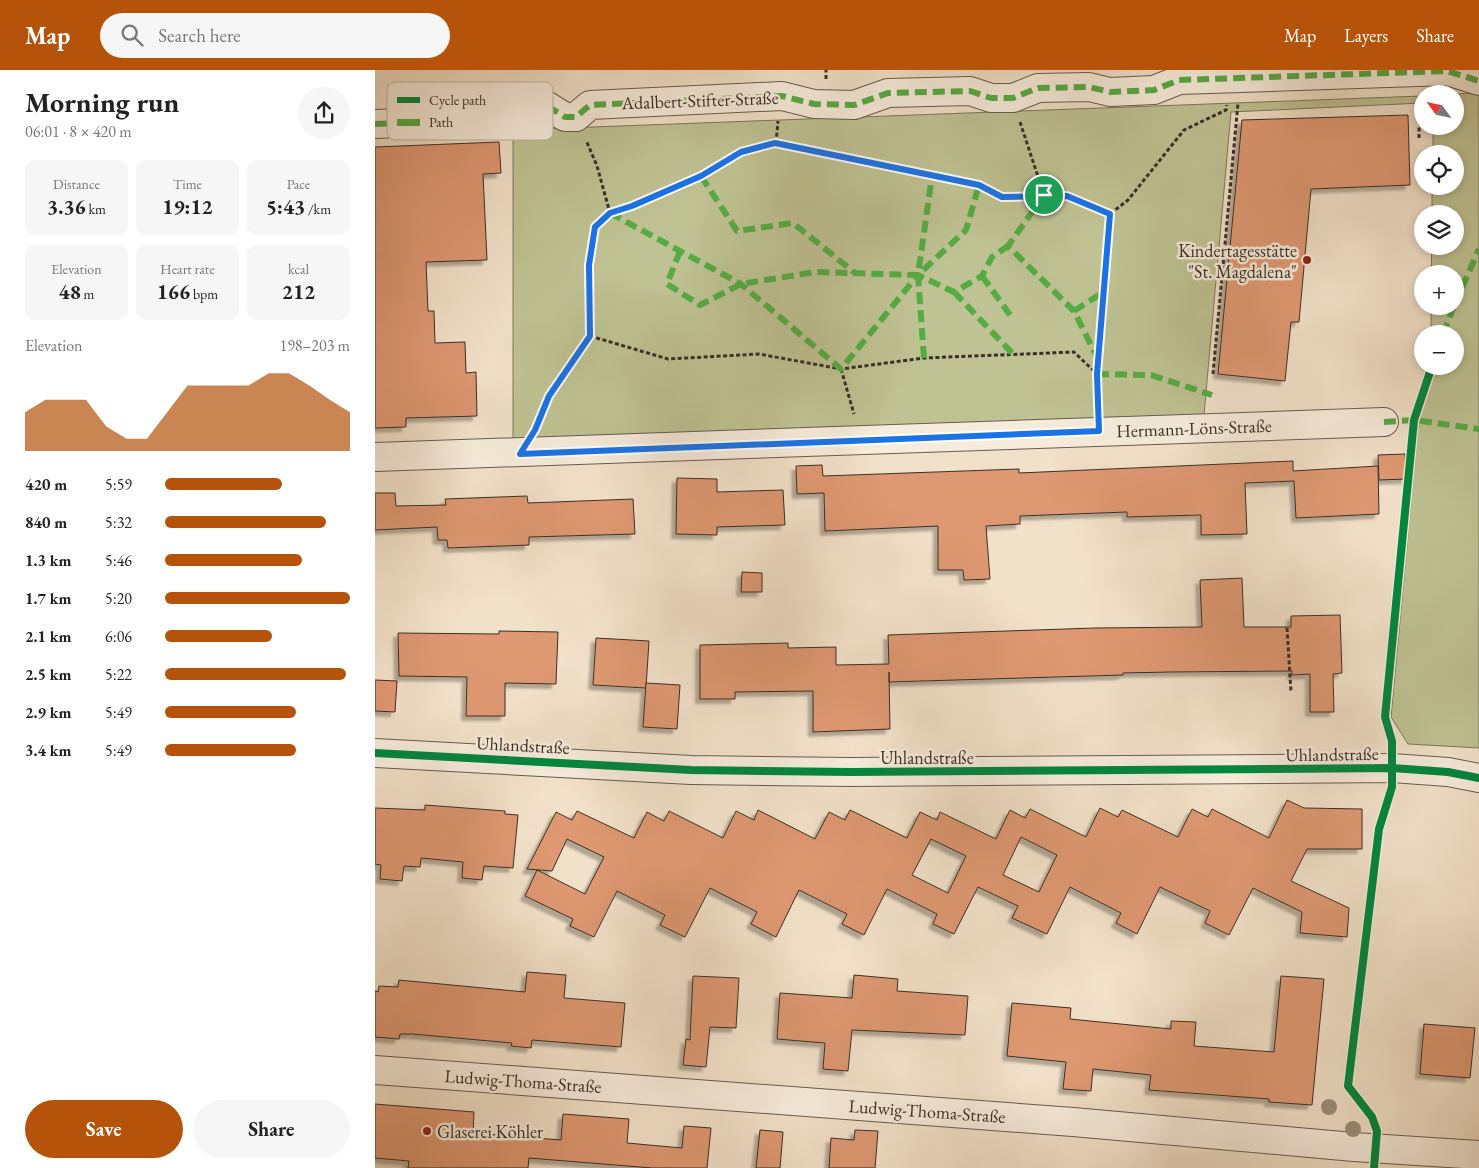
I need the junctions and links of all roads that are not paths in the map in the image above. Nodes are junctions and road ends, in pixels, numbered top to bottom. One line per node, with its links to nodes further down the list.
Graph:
1 (1479, 81): 2 (street, Adalbert-Stifter-Straße)
2 (553, 109)
3 (1384, 422): 4 (street, Hermann-Löns-Straße)
4 (375, 457)
5 (375, 753): 6 (street, Uhlandstraße)
6 (1479, 778)
7 (375, 1070): 8 (street, Ludwig-Thoma-Straße)
8 (1479, 1155)

